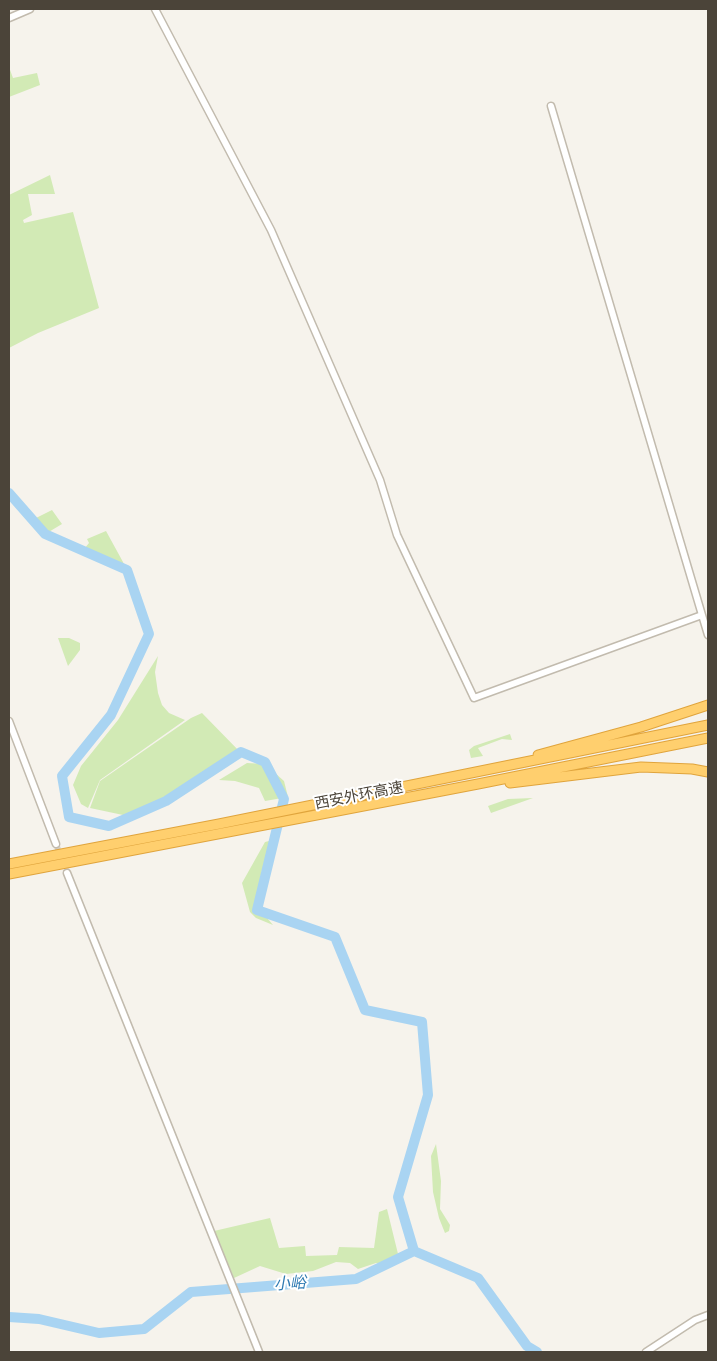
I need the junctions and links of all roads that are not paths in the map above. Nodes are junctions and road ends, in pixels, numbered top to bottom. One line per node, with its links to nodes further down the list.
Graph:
1 (30, 9): 3 (street)
2 (154, 9): 5 (street)
3 (9, 18)
4 (551, 106): 5 (street)
5 (702, 615): 6 (street)
6 (708, 635)
7 (706, 706): 12 (highway)
8 (9, 721): 14 (street)
9 (708, 725): 12 (highway, 西安外环高速)
10 (708, 738): 13 (highway, 西安外环高速)
11 (708, 772): 13 (highway)
12 (414, 786): 15 (highway, 西安外环高速)
13 (413, 797): 17 (highway, 西安外环高速)
14 (56, 844)
15 (9, 864)
16 (67, 873): 19 (street)
17 (9, 874)
18 (708, 1315): 20 (street)
19 (258, 1352)
20 (646, 1352)

